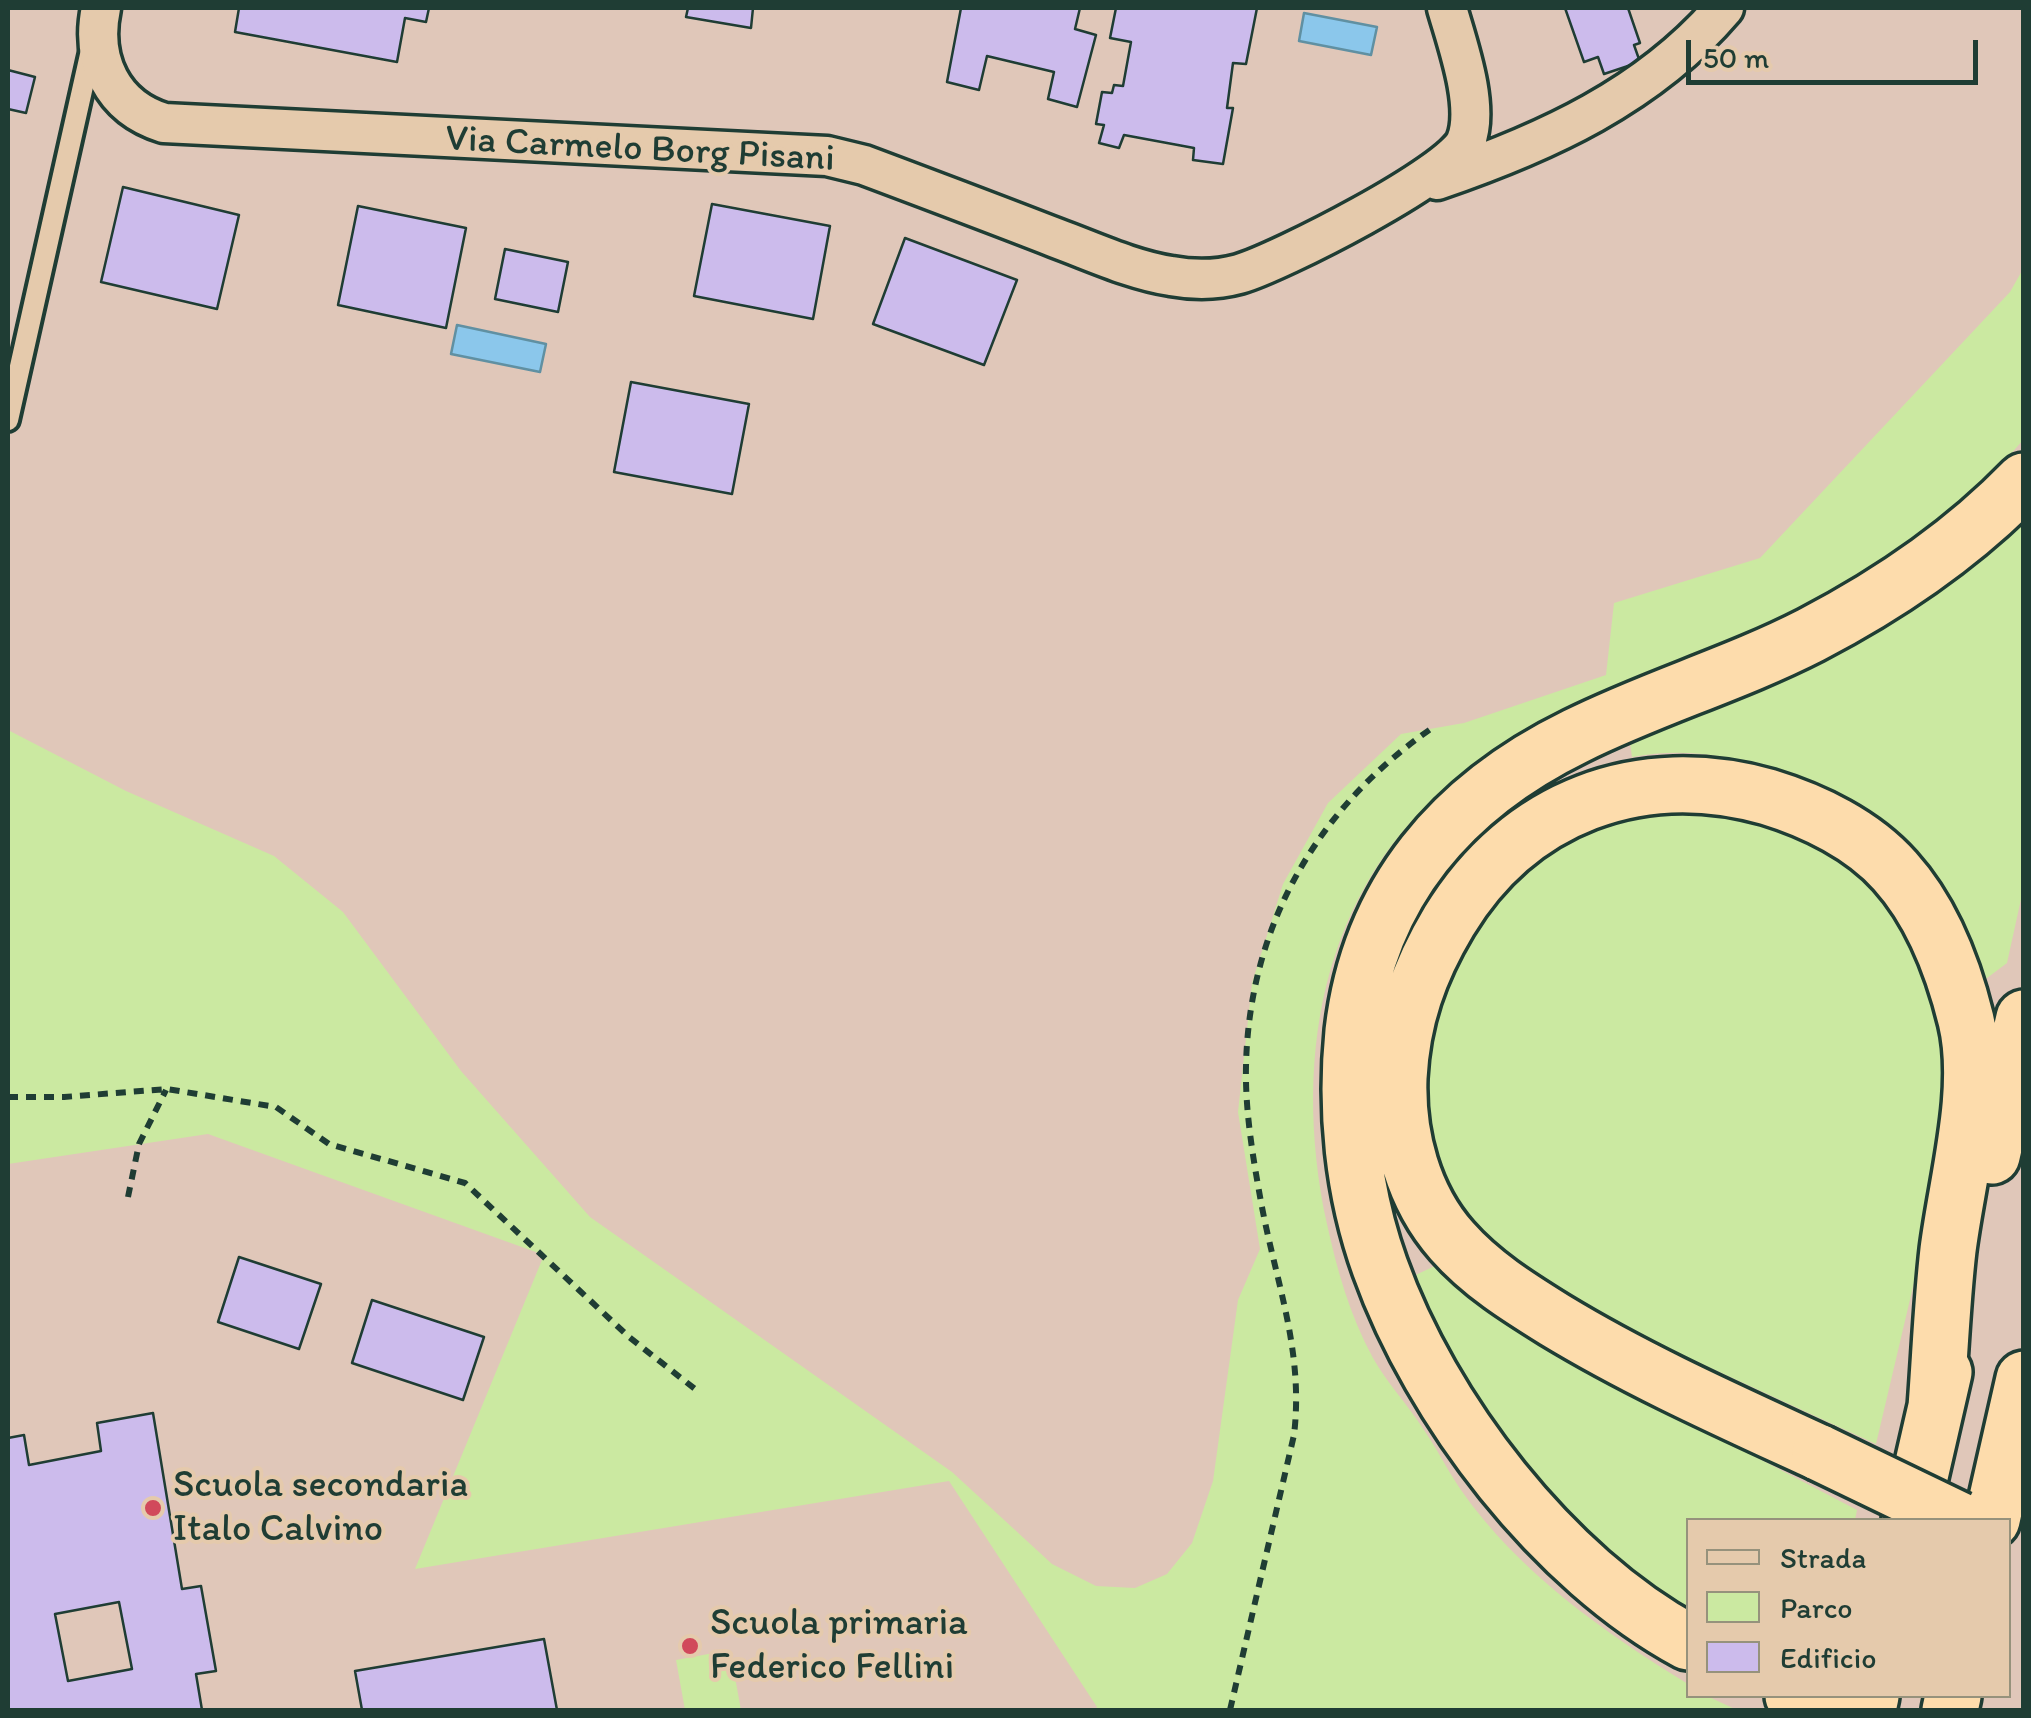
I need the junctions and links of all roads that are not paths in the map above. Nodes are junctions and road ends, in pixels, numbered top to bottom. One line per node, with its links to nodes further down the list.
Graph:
1 (1446, 8): 4 (street, Via Carmelo Borg Pisani)
2 (1724, 8): 4 (street)
3 (100, 14): 4 (street, Via Carmelo Borg Pisani); 5 (lane)
4 (1402, 192)
5 (8, 420)
6 (2024, 481): 13 (highway)
7 (2024, 1018): 9 (highway)
8 (2024, 1379): 12 (highway)
9 (1936, 1407): 10 (highway); 11 (highway, bridge)
10 (1910, 1518)
11 (1956, 1518)
12 (1992, 1518)
13 (1686, 1641)

